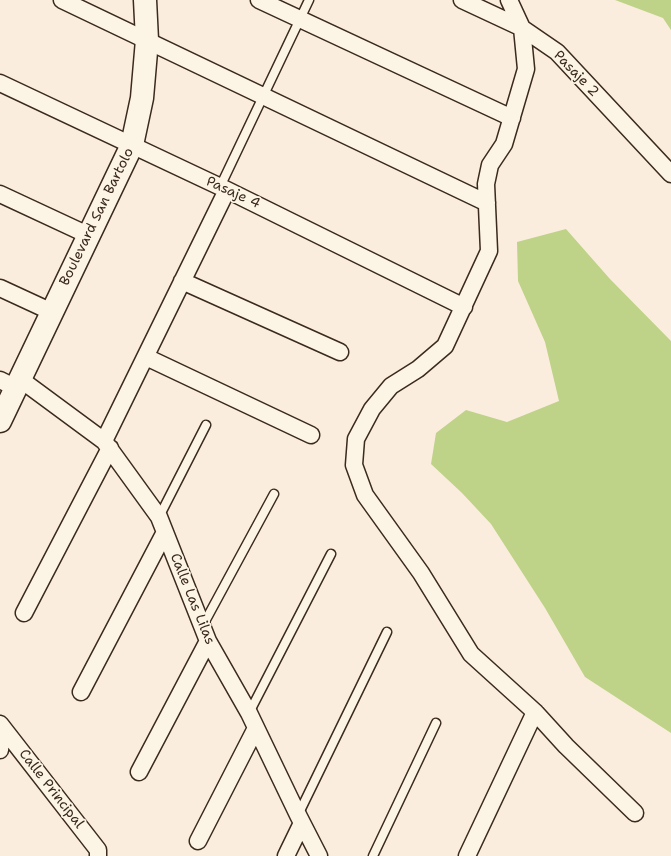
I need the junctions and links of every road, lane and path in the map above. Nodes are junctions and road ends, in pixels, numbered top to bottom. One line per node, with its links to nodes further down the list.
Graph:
1 (62, 0): 9 (street)
2 (145, 0): 9 (main road, Boulevard San Bartolo)
3 (259, 0): 7 (street)
4 (309, 0): 7 (lane)
5 (462, 0): 8 (street, Pasaje 2)
6 (509, 0): 8 (street)
7 (300, 19): 11 (lane); 12 (street)
8 (522, 28): 12 (street); 14 (street, Pasaje 2)
9 (148, 40): 11 (street); 13 (main road, Boulevard San Bartolo)
10 (0, 83): 13 (street, Pasaje 4)
11 (263, 96): 15 (lane); 17 (street)
12 (512, 118): 17 (street)
13 (132, 145): 15 (street, Pasaje 4); 18 (main road, Boulevard San Bartolo)
14 (671, 174)
15 (223, 188): 19 (street); 21 (street, Pasaje 4)
16 (0, 194): 18 (street)
17 (487, 203): 21 (street)
18 (88, 235): 22 (main road, Boulevard San Bartolo)
19 (182, 281): 23 (street); 24 (street)
20 (0, 288): 22 (street)
21 (464, 307): 38 (street)
22 (52, 312): 25 (main road, Boulevard San Bartolo)
23 (340, 352)
24 (146, 357): 28 (street); 29 (street)
25 (12, 382): 26 (main road, Boulevard San Bartolo); 29 (street, Calle Las Lilas)
26 (0, 420)
27 (206, 424): 31 (lane)
28 (311, 435)
29 (107, 445): 31 (street, Calle Las Lilas); 34 (street)
30 (274, 494): 36 (lane)
31 (159, 517): 32 (street, Calle Las Lilas)
32 (165, 532): 36 (street, Calle Las Lilas); 37 (street)
33 (331, 554): 39 (lane)
34 (24, 613)
35 (387, 632): 46 (lane)
36 (205, 634): 39 (street, Calle Las Lilas); 44 (street)
37 (81, 692)
38 (536, 712): 45 (street); 52 (street)
39 (249, 713): 42 (street, Calle Las Lilas)
40 (436, 723): 51 (lane)
41 (1, 725): 43 (street); 48 (street, Calle Principal)
42 (256, 728): 46 (street, Calle Las Lilas); 47 (street)
43 (0, 750)
44 (139, 772)
45 (635, 813)
46 (300, 819): 49 (street); 50 (street, Calle Las Lilas)
47 (198, 841)
48 (99, 854)
49 (286, 856)
50 (319, 856)
51 (373, 856)
52 (467, 856)

